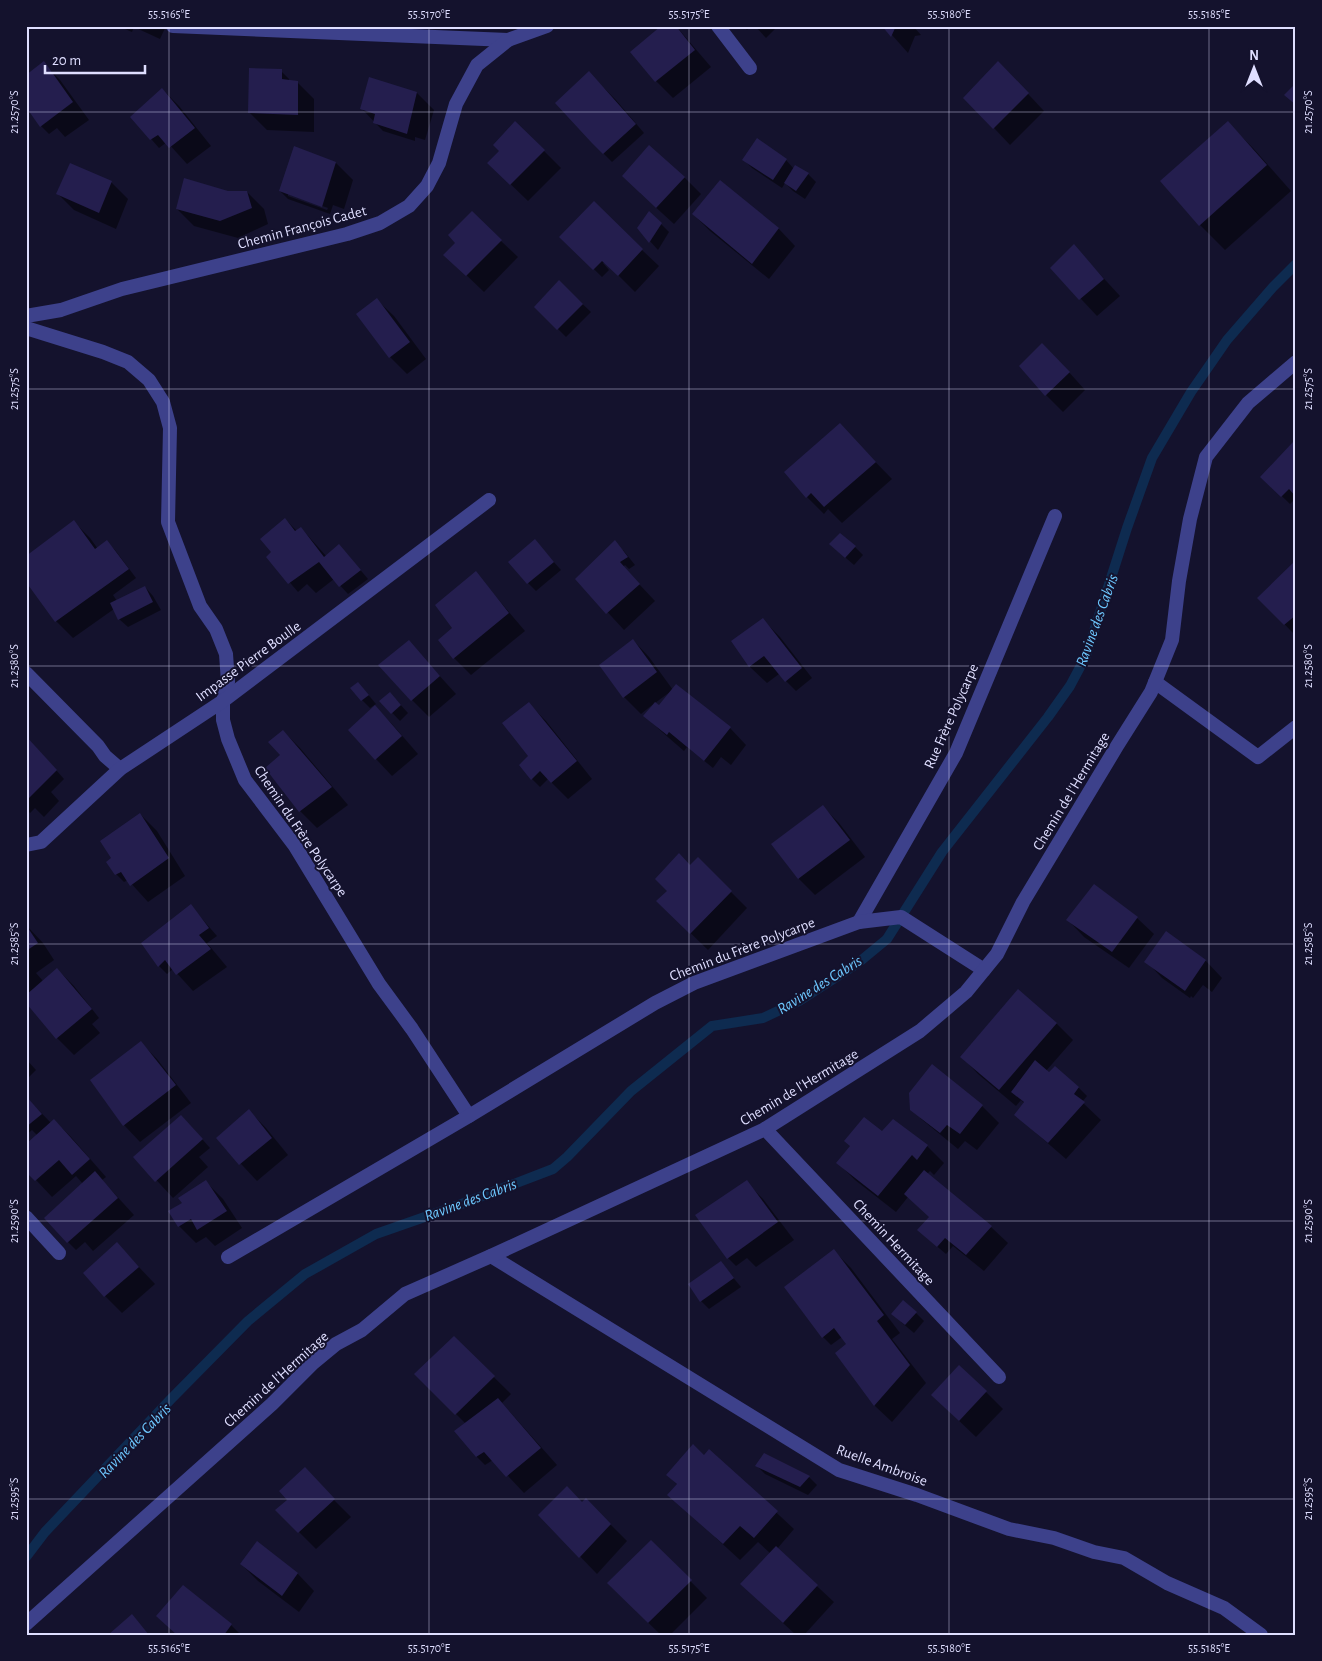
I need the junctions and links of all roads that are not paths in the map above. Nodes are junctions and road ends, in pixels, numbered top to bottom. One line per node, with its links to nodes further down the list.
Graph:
1 (173, 26): 4 (street)
2 (547, 26): 5 (street, Chemin François Cadet)
3 (718, 26): 6 (street)
4 (274, 28): 5 (street)
5 (508, 40): 7 (street, Chemin François Cadet)
6 (750, 68)
7 (26, 316)
8 (26, 328): 14 (street, Chemin du Frère Polycarpe)
9 (1296, 362): 13 (street, Chemin de l'Hermitage)
10 (489, 500): 14 (street, Impasse Pierre Boulle)
11 (1054, 516): 18 (street, Rue Frère Polycarpe)
12 (26, 673): 16 (street)
13 (1155, 682): 15 (street); 19 (street, Chemin de l'Hermitage)
14 (224, 701): 16 (street, Impasse Pierre Boulle); 20 (street, Chemin du Frère Polycarpe)
15 (1296, 727)
16 (120, 769): 17 (street, Impasse Pierre Boulle)
17 (26, 845)
18 (860, 922): 19 (street, Chemin du Frère Polycarpe); 20 (street, Chemin du Frère Polycarpe)
19 (984, 970): 21 (street, Chemin de l'Hermitage)
20 (469, 1116): 25 (street, Chemin du Frère Polycarpe)
21 (765, 1129): 24 (street, Chemin de l'Hermitage); 26 (street, Chemin Hermitage)
22 (26, 1217): 23 (street)
23 (59, 1253)
24 (491, 1256): 27 (street, Chemin de l'Hermitage); 28 (street, Ruelle Ambroise)
25 (228, 1257)
26 (999, 1377)
27 (26, 1624)
28 (1260, 1635)

